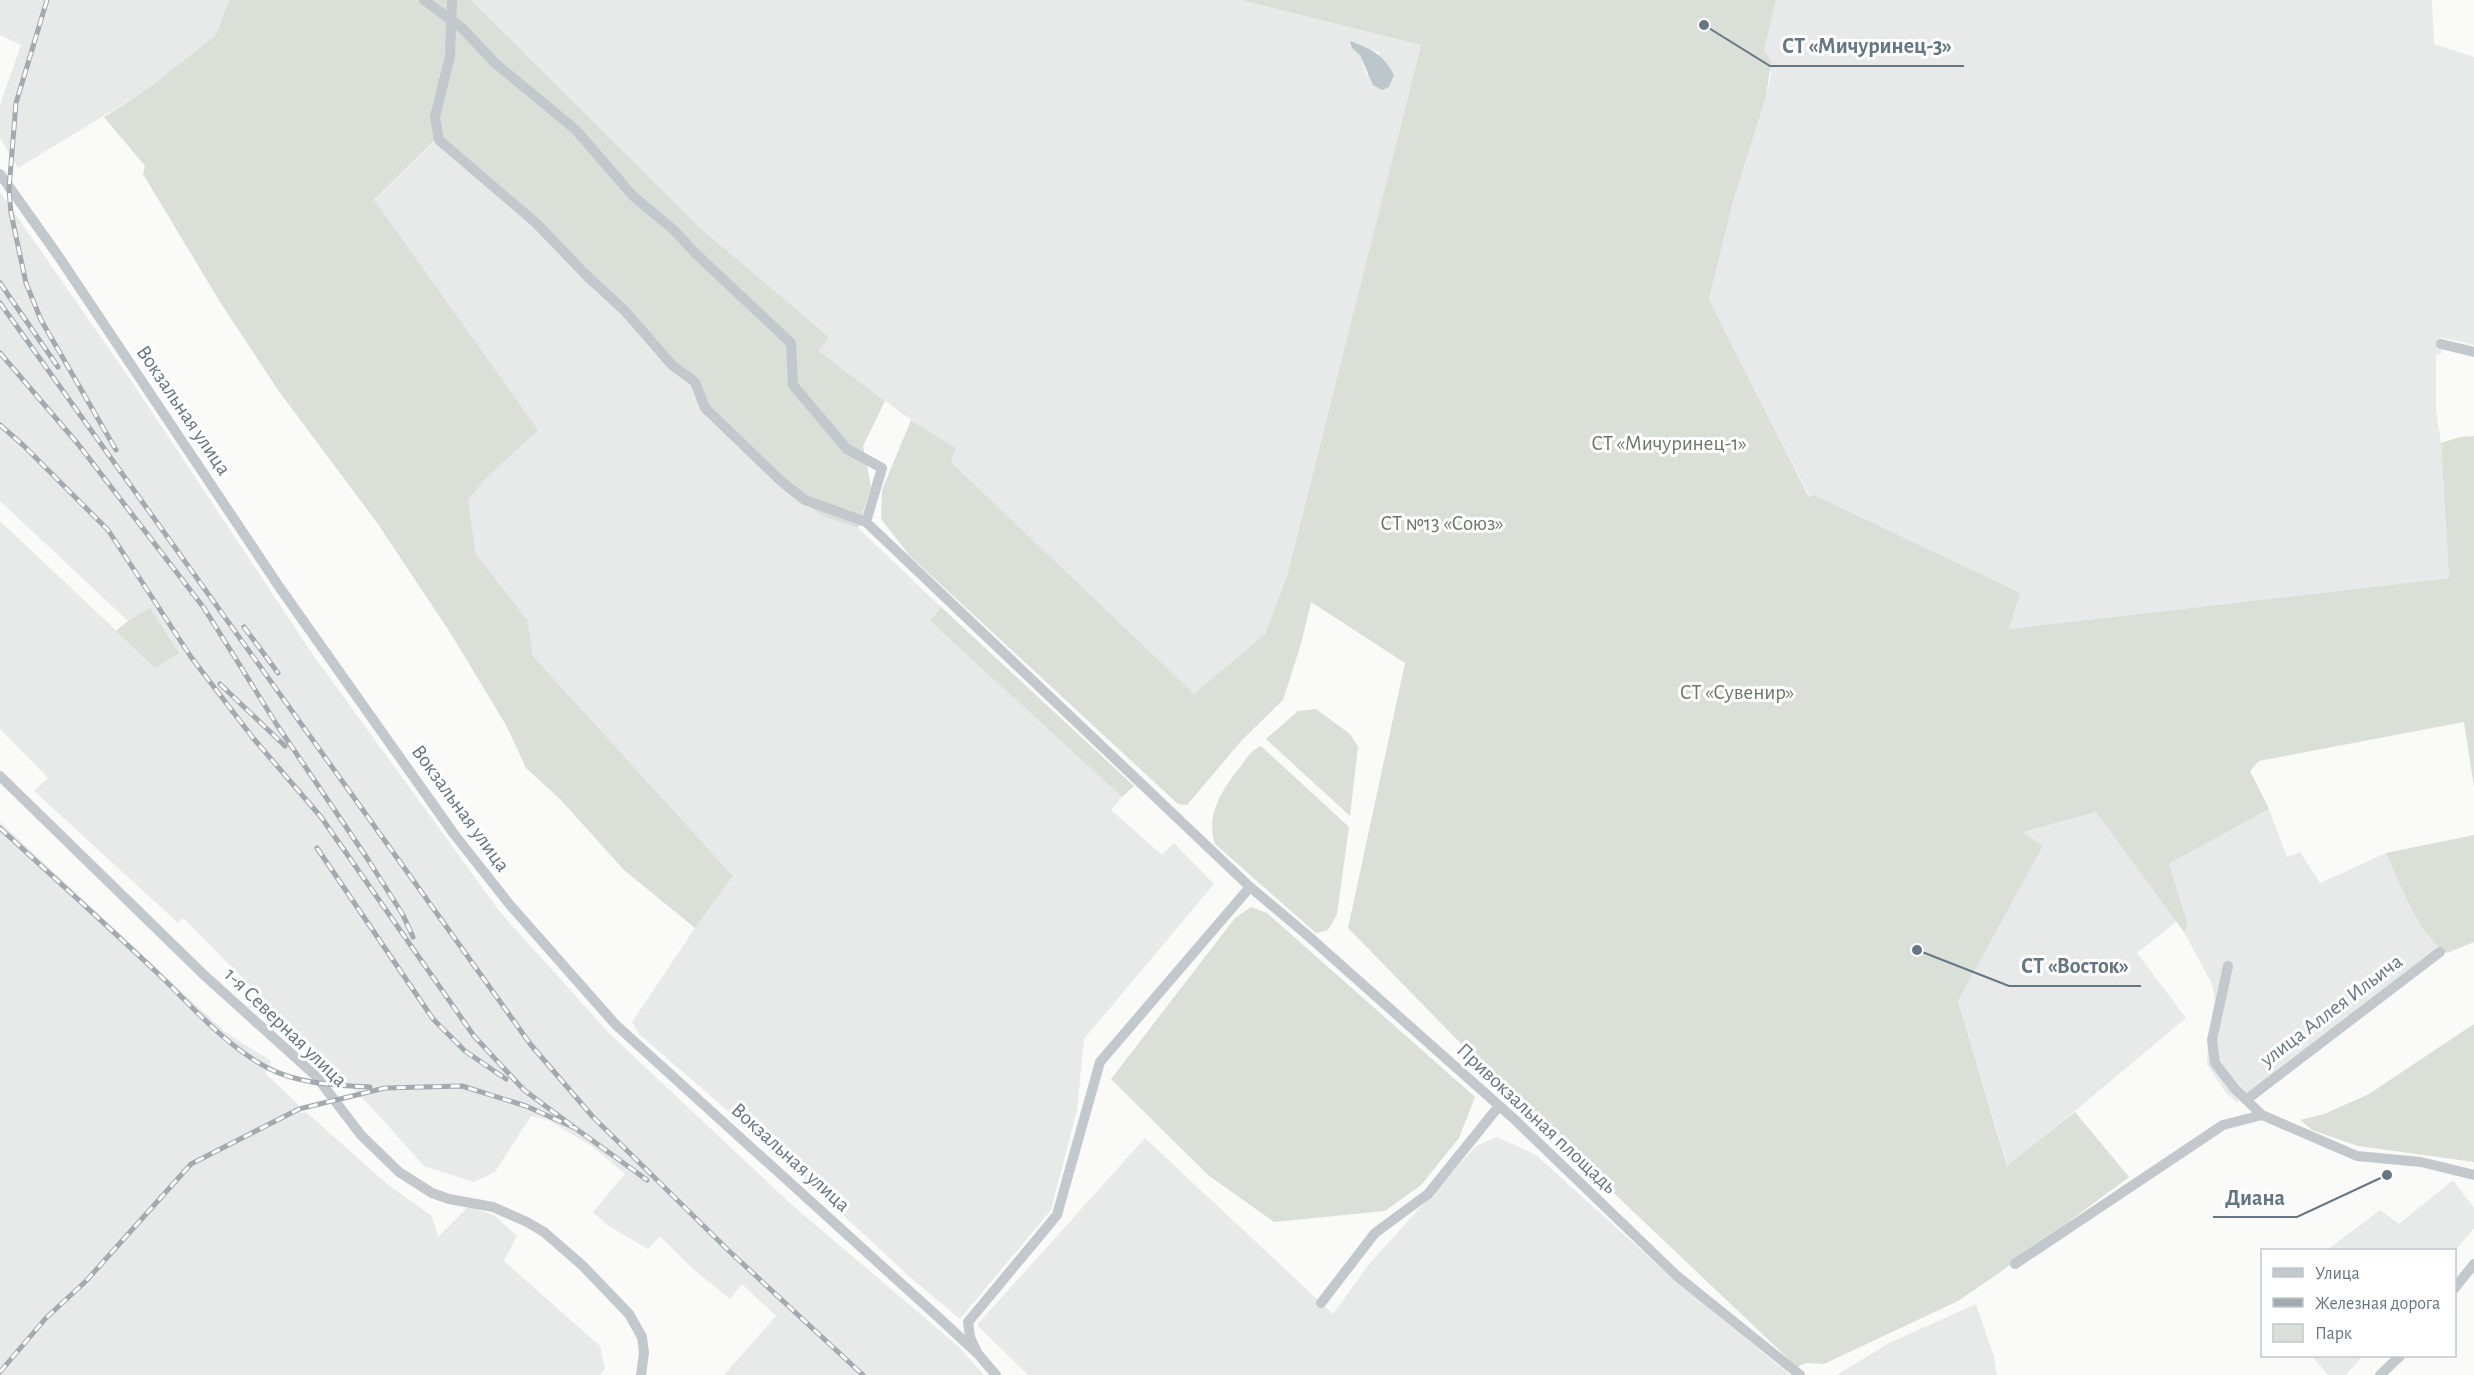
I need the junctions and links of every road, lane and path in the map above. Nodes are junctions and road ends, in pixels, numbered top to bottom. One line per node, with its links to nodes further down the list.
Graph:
1 (423, 0): 3 (street)
2 (452, 0): 3 (street)
3 (451, 20): 7 (street); 7 (street)
4 (0, 174): 20 (street, Вокзальная улица)
5 (2441, 344): 6 (street)
6 (2474, 352)
7 (866, 522): 9 (street, Привокзальная площадь)
8 (0, 776): 22 (street, 1-я Северная улица)
9 (1250, 887): 13 (street, Привокзальная площадь); 20 (street)
10 (2440, 952): 12 (street, улица Аллея Ильича)
11 (2228, 966): 12 (street)
12 (2246, 1100): 14 (street)
13 (1498, 1106): 19 (street); 24 (street, Привокзальная площадь)
14 (2262, 1114): 15 (street); 16 (street)
15 (2474, 1175)
16 (2015, 1264)
17 (2474, 1264): 18 (street)
18 (2456, 1286)
19 (1321, 1303)
20 (978, 1354): 23 (street, Вокзальная улица)
21 (2399, 1357): 25 (street)
22 (641, 1375)
23 (996, 1375)
24 (1800, 1375)
25 (2380, 1375)

